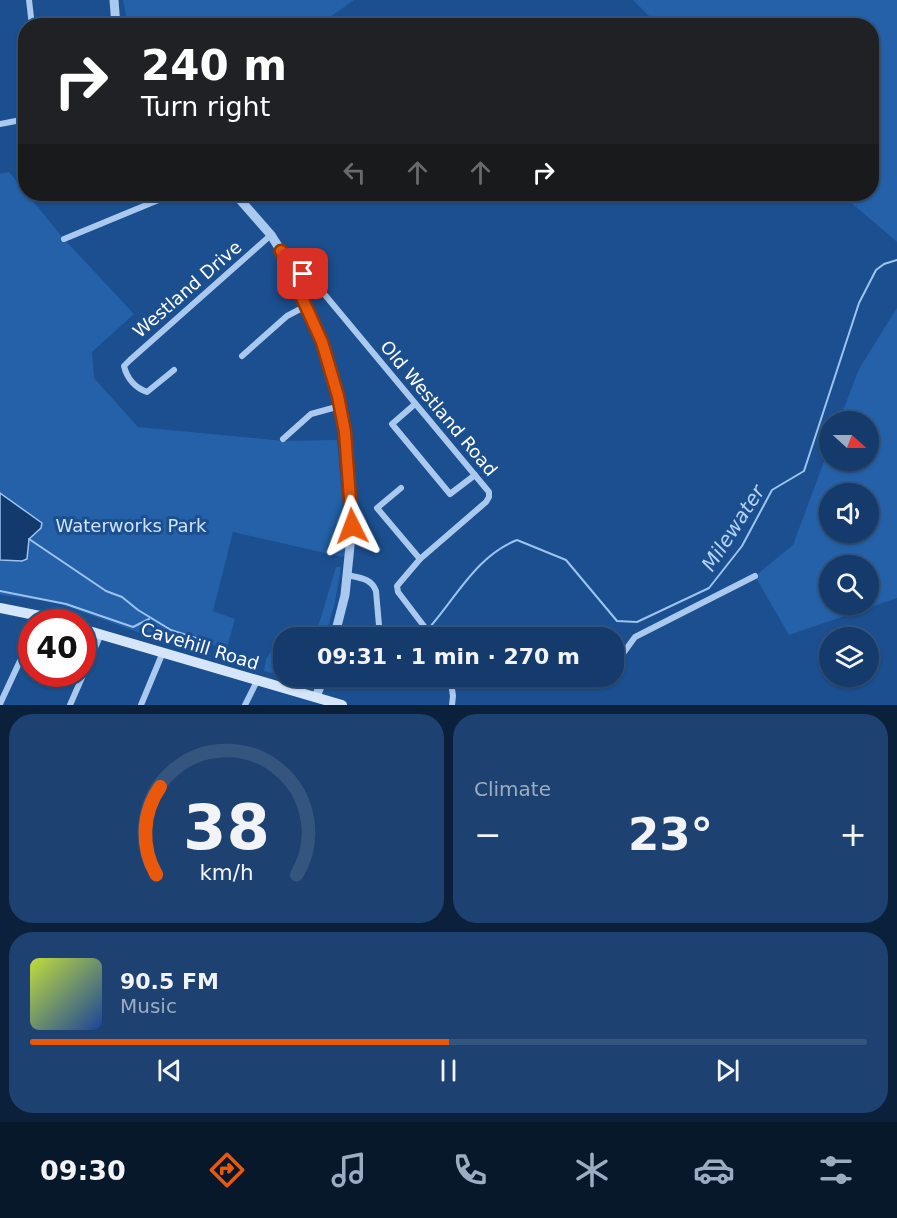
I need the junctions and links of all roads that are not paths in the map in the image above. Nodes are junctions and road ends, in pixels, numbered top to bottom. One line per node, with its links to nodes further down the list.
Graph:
1 (29, 0): 3 (street)
2 (114, 0): 4 (street)
3 (31, 18)
4 (115, 18)
5 (18, 121): 6 (street)
6 (0, 124)
7 (156, 201): 10 (street)
8 (241, 201): 9 (street)
9 (271, 235): 11 (street); 16 (street, Westland Drive)
10 (64, 239)
11 (281, 251): 12 (street, Old Westland Road); 13 (street)
12 (317, 290): 13 (street); 17 (street, Old Westland Road)
13 (301, 295): 14 (street)
14 (306, 306): 15 (street); 18 (street)
15 (242, 356)
16 (174, 370)
17 (415, 404): 20 (street, Old Westland Road); 20 (street)
18 (340, 406): 19 (street); 23 (street)
19 (283, 439)
20 (475, 475): 22 (street, Old Westland Road)
21 (401, 488): 22 (street)
22 (420, 559): 29 (street, Old Westland Road)
23 (347, 575): 27 (street); 28 (street)
24 (755, 576): 33 (street)
25 (0, 608): 26 (main road)
26 (18, 613)
27 (336, 627)
28 (379, 627)
29 (425, 627)
30 (96, 633): 31 (main road, Cavehill Road)
31 (101, 634): 32 (main road, Cavehill Road); 39 (street)
32 (163, 652): 35 (main road, Cavehill Road); 40 (street)
33 (624, 652)
34 (18, 665): 38 (street)
35 (257, 681): 37 (main road, Cavehill Road); 41 (street)
36 (452, 687): 43 (street)
37 (315, 701): 42 (main road, Cavehill Road)
38 (0, 704)
39 (70, 705)
40 (141, 705)
41 (245, 705)
42 (342, 705)
43 (452, 705)

